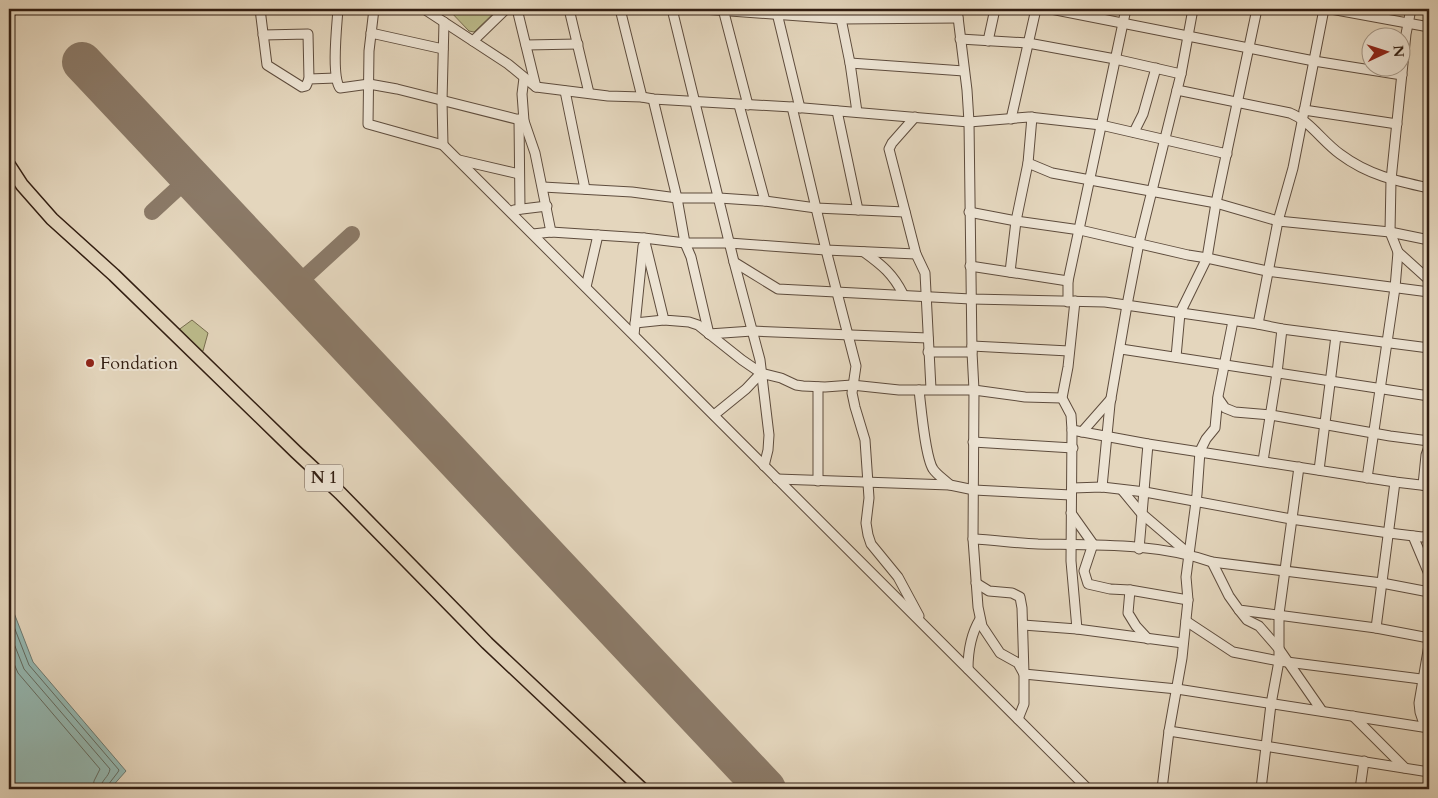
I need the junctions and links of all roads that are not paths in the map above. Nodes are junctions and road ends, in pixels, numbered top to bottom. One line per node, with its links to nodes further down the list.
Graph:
1 (14, 9): 24 (street)
2 (260, 9): 33 (street)
3 (338, 9): 50 (street)
4 (374, 9): 32 (street)
5 (424, 9): 27 (street)
6 (506, 9): 35 (street)
7 (517, 9): 40 (street)
8 (570, 9): 39 (street)
9 (620, 9): 59 (street)
10 (672, 9): 63 (street)
11 (703, 9): 22 (street)
12 (839, 9): 26 (street)
13 (995, 9): 37 (street)
14 (1036, 9): 38 (street)
15 (1051, 9): 28 (street)
16 (1126, 9): 28 (street)
17 (1192, 9): 34 (street)
18 (1257, 9): 41 (street)
19 (1324, 9): 44 (street)
20 (1331, 9): 29 (street)
21 (1411, 9): 29 (street)
22 (723, 10): 23 (street); 64 (street)
23 (776, 12): 26 (street); 65 (street)
24 (9, 14)
25 (957, 14): 26 (street); 36 (street)
26 (841, 19): 45 (street)
27 (444, 22): 35 (street); 42 (street)
28 (1123, 23): 34 (street); 43 (street)
29 (1408, 24): 30 (street); 31 (street)
30 (1429, 27)
31 (1408, 28)
32 (371, 33): 42 (street); 54 (street)
33 (264, 35): 53 (street); 53 (street)
34 (1188, 36): 41 (street); 49 (street)
35 (473, 40): 51 (street)
36 (960, 40): 37 (street); 48 (street)
37 (988, 41): 38 (street)
38 (1028, 43): 43 (street); 71 (street)
39 (578, 44): 40 (street); 58 (street)
40 (526, 45): 55 (street)
41 (1248, 48): 44 (street); 62 (street)
42 (443, 49): 60 (street)
43 (1115, 59): 46 (street); 75 (street)
44 (1314, 61): 47 (street); 68 (street)
45 (850, 63): 48 (street); 67 (street)
46 (1156, 68): 49 (street); 76 (street)
47 (1360, 68)
48 (964, 71): 73 (street)
49 (1181, 74): 56 (street)
50 (336, 78): 53 (street); 54 (street)
51 (524, 78): 55 (street); 72 (street)
52 (1402, 78): 74 (street)
53 (309, 79)
54 (369, 84): 60 (street); 78 (street)
55 (536, 87): 57 (street)
56 (1177, 90): 62 (street); 77 (street)
57 (565, 91): 58 (street); 88 (street)
58 (589, 93): 59 (street)
59 (642, 97): 61 (street)
60 (442, 100): 72 (street); 78 (street)
61 (653, 100): 63 (street); 90 (street)
62 (1238, 101): 68 (street); 79 (street)
63 (695, 102): 64 (street); 91 (street)
64 (744, 105): 65 (street); 92 (street)
65 (796, 107): 66 (street); 95 (street)
66 (837, 111): 67 (street); 98 (street)
67 (857, 112): 69 (street)
68 (1303, 114): 74 (street); 85 (street); 102 (street)
69 (915, 117): 73 (street); 99 (street)
70 (1032, 118): 71 (street); 75 (street); 81 (street)
71 (1011, 119): 73 (street)
72 (521, 120): 83 (street); 86 (street)
73 (969, 122): 100 (street)
74 (1397, 124): 85 (street)
75 (1101, 126): 76 (street); 84 (street)
76 (1134, 132): 77 (street)
77 (1165, 139): 79 (street); 89 (street)
78 (443, 145): 80 (street)
79 (1227, 154): 93 (street)
80 (459, 160): 83 (street); 97 (street)
81 (1028, 163): 84 (street); 101 (street)
82 (9, 165): 246 (highway, N 1)
83 (519, 174): 96 (street)
84 (1089, 180): 89 (street); 103 (street)
85 (1391, 180): 87 (street); 105 (street)
86 (543, 187): 88 (street); 94 (street)
87 (1429, 188)
88 (586, 189): 90 (street)
89 (1152, 192): 93 (street); 112 (street)
90 (677, 198): 91 (street); 110 (street)
91 (719, 198): 92 (street); 111 (street)
92 (766, 201): 95 (street)
93 (1216, 203): 102 (street); 117 (street)
94 (546, 206): 96 (street); 104 (street)
95 (816, 208): 98 (street); 113 (street)
96 (520, 209): 97 (street)
97 (509, 210): 106 (street)
98 (858, 210): 99 (street)
99 (905, 212): 116 (street)
100 (969, 212): 101 (street); 119 (street)
101 (1016, 221): 103 (street); 121 (street)
102 (1278, 221): 105 (street); 120 (street)
103 (1080, 230): 112 (street); 123 (street)
104 (552, 232): 106 (street); 107 (street)
105 (1390, 232): 109 (street); 115 (street)
106 (533, 234): 124 (street)
107 (598, 235): 108 (street); 124 (street)
108 (644, 238): 110 (street); 134 (street); 136 (street)
109 (1429, 240)
110 (685, 243): 111 (street); 140 (street)
111 (729, 243): 113 (street); 118 (street)
112 (1139, 243): 117 (street); 132 (street)
113 (826, 250): 114 (street); 126 (street)
114 (864, 252): 116 (street); 128 (street)
115 (1398, 252): 122 (street); 125 (street)
116 (916, 254): 129 (street)
117 (1207, 258): 120 (street); 133 (street)
118 (734, 262): 126 (street); 139 (street)
119 (970, 266): 121 (street); 130 (street)
120 (1267, 271): 125 (street); 137 (street)
121 (1010, 272): 123 (street)
122 (1429, 280)
123 (1068, 281): 131 (street)
124 (586, 287): 141 (street)
125 (1395, 288): 127 (street); 145 (street)
126 (836, 292): 128 (street); 142 (street)
127 (1429, 292)
128 (903, 294): 129 (street)
129 (926, 295): 130 (street); 144 (street)
130 (971, 299): 131 (street); 147 (street)
131 (1071, 301): 132 (street); 149 (street)
132 (1127, 305): 133 (street); 148 (street)
133 (1180, 313): 135 (street); 151 (street)
134 (664, 320): 136 (street); 140 (street)
135 (1233, 321): 137 (street); 152 (street)
136 (635, 323): 141 (street)
137 (1258, 324): 138 (street)
138 (1282, 329): 143 (street); 154 (street)
139 (752, 330): 140 (street); 142 (street); 153 (street)
140 (709, 334): 153 (street)
141 (634, 335): 167 (street)
142 (847, 335): 144 (street); 156 (street)
143 (1336, 336): 145 (street); 155 (street)
144 (928, 338): 150 (street)
145 (1387, 344): 146 (street); 159 (street)
146 (1429, 348)
147 (972, 349): 149 (street); 150 (street); 161 (street)
148 (1121, 349): 151 (street); 165 (street)
149 (1070, 351): 164 (street)
150 (928, 352): 158 (street)
151 (1176, 356): 152 (street)
152 (1225, 364): 154 (street); 162 (street)
153 (761, 373): 157 (street); 167 (street); 180 (street)
154 (1277, 373): 155 (street); 166 (street)
155 (1329, 381): 159 (street); 168 (street)
156 (852, 385): 157 (street); 160 (street); 187 (street)
157 (818, 387): 185 (street)
158 (931, 389): 160 (street); 161 (street)
159 (1381, 389): 163 (street); 171 (street)
160 (919, 390): 188 (street)
161 (974, 390): 164 (street); 173 (street)
162 (1218, 396): 166 (street); 178 (street)
163 (1429, 396)
164 (1062, 398): 169 (street)
165 (1111, 399): 170 (street); 172 (street)
166 (1271, 415): 168 (street); 179 (street)
167 (714, 416): 180 (street)
168 (1325, 425): 171 (street); 182 (street)
169 (1072, 430): 170 (street); 177 (street)
170 (1082, 432): 172 (street)
171 (1375, 433): 174 (street); 183 (street)
172 (1108, 437): 175 (street); 190 (street)
173 (973, 442): 177 (street); 191 (street)
174 (1429, 442)
175 (1148, 444): 178 (street); 194 (street)
176 (1429, 447): 189 (street)
177 (1072, 448): 193 (street)
178 (1200, 451): 179 (street); 195 (street)
179 (1263, 461): 181 (street)
180 (764, 466): 184 (street)
181 (1299, 467): 182 (street); 198 (street)
182 (1319, 470): 183 (street)
183 (1367, 478): 186 (street)
184 (778, 479): 185 (street); 222 (street)
185 (818, 481): 187 (street)
186 (1395, 482): 189 (street); 199 (street)
187 (867, 483): 188 (street); 222 (street)
188 (950, 485): 191 (street)
189 (1426, 485)
190 (1102, 488): 192 (street); 193 (street)
191 (974, 490): 193 (street); 202 (street)
192 (1122, 490): 194 (street); 197 (street)
193 (1072, 491): 196 (street)
194 (1145, 492): 195 (street); 197 (street)
195 (1195, 502): 198 (street); 206 (street)
196 (1071, 513): 203 (street); 204 (street)
197 (1141, 513): 205 (street); 206 (street)
198 (1291, 519): 199 (street); 209 (street)
199 (1389, 533): 200 (street); 212 (street)
200 (1413, 536): 201 (street); 210 (street)
201 (1429, 536)
202 (973, 539): 203 (street); 211 (street)
203 (1071, 544): 204 (street); 215 (street)
204 (1093, 544): 205 (street); 208 (street)
205 (1139, 549): 206 (street)
206 (1189, 554): 207 (street); 216 (street)
207 (1212, 562): 209 (street); 217 (street)
208 (1084, 571): 213 (street); 215 (street)
209 (1284, 572): 212 (street); 218 (street)
210 (1429, 572)
211 (976, 583): 219 (street); 221 (street)
212 (1382, 583): 214 (street); 223 (street)
213 (1130, 590): 216 (street); 226 (street)
214 (1429, 592)
215 (1074, 599): 224 (street)
216 (1188, 600): 220 (street)
217 (1239, 610): 218 (street); 229 (street)
218 (1279, 614): 223 (street); 229 (street)
219 (980, 619): 232 (street); 233 (street)
220 (1186, 621): 227 (street); 230 (street)
221 (1023, 625): 224 (street); 233 (street)
222 (925, 626): 232 (street)
223 (1376, 628): 225 (street)
224 (1077, 629): 226 (street)
225 (1429, 638)
226 (1148, 639): 227 (street)
227 (1183, 643): 235 (street)
228 (1429, 645): 234 (street)
229 (1279, 649): 230 (street); 231 (street)
230 (1279, 661): 231 (street); 236 (street)
231 (1288, 662): 234 (street); 237 (street)
232 (968, 669): 239 (street)
233 (1024, 674): 235 (street); 239 (street)
234 (1426, 680): 240 (street)
235 (1177, 689): 236 (street); 241 (street)
236 (1271, 704): 237 (street); 242 (street)
237 (1322, 711): 238 (street)
238 (1354, 716): 240 (street); 244 (street)
239 (1018, 718): 247 (street)
240 (1427, 727)
241 (1169, 731): 242 (street); 248 (street)
242 (1267, 746): 243 (street); 249 (street)
243 (1364, 761): 244 (street); 250 (street)
244 (1405, 768): 245 (street)
245 (1429, 772)
246 (642, 789)
247 (1088, 789)
248 (1162, 789)
249 (1261, 789)
250 (1360, 789)

